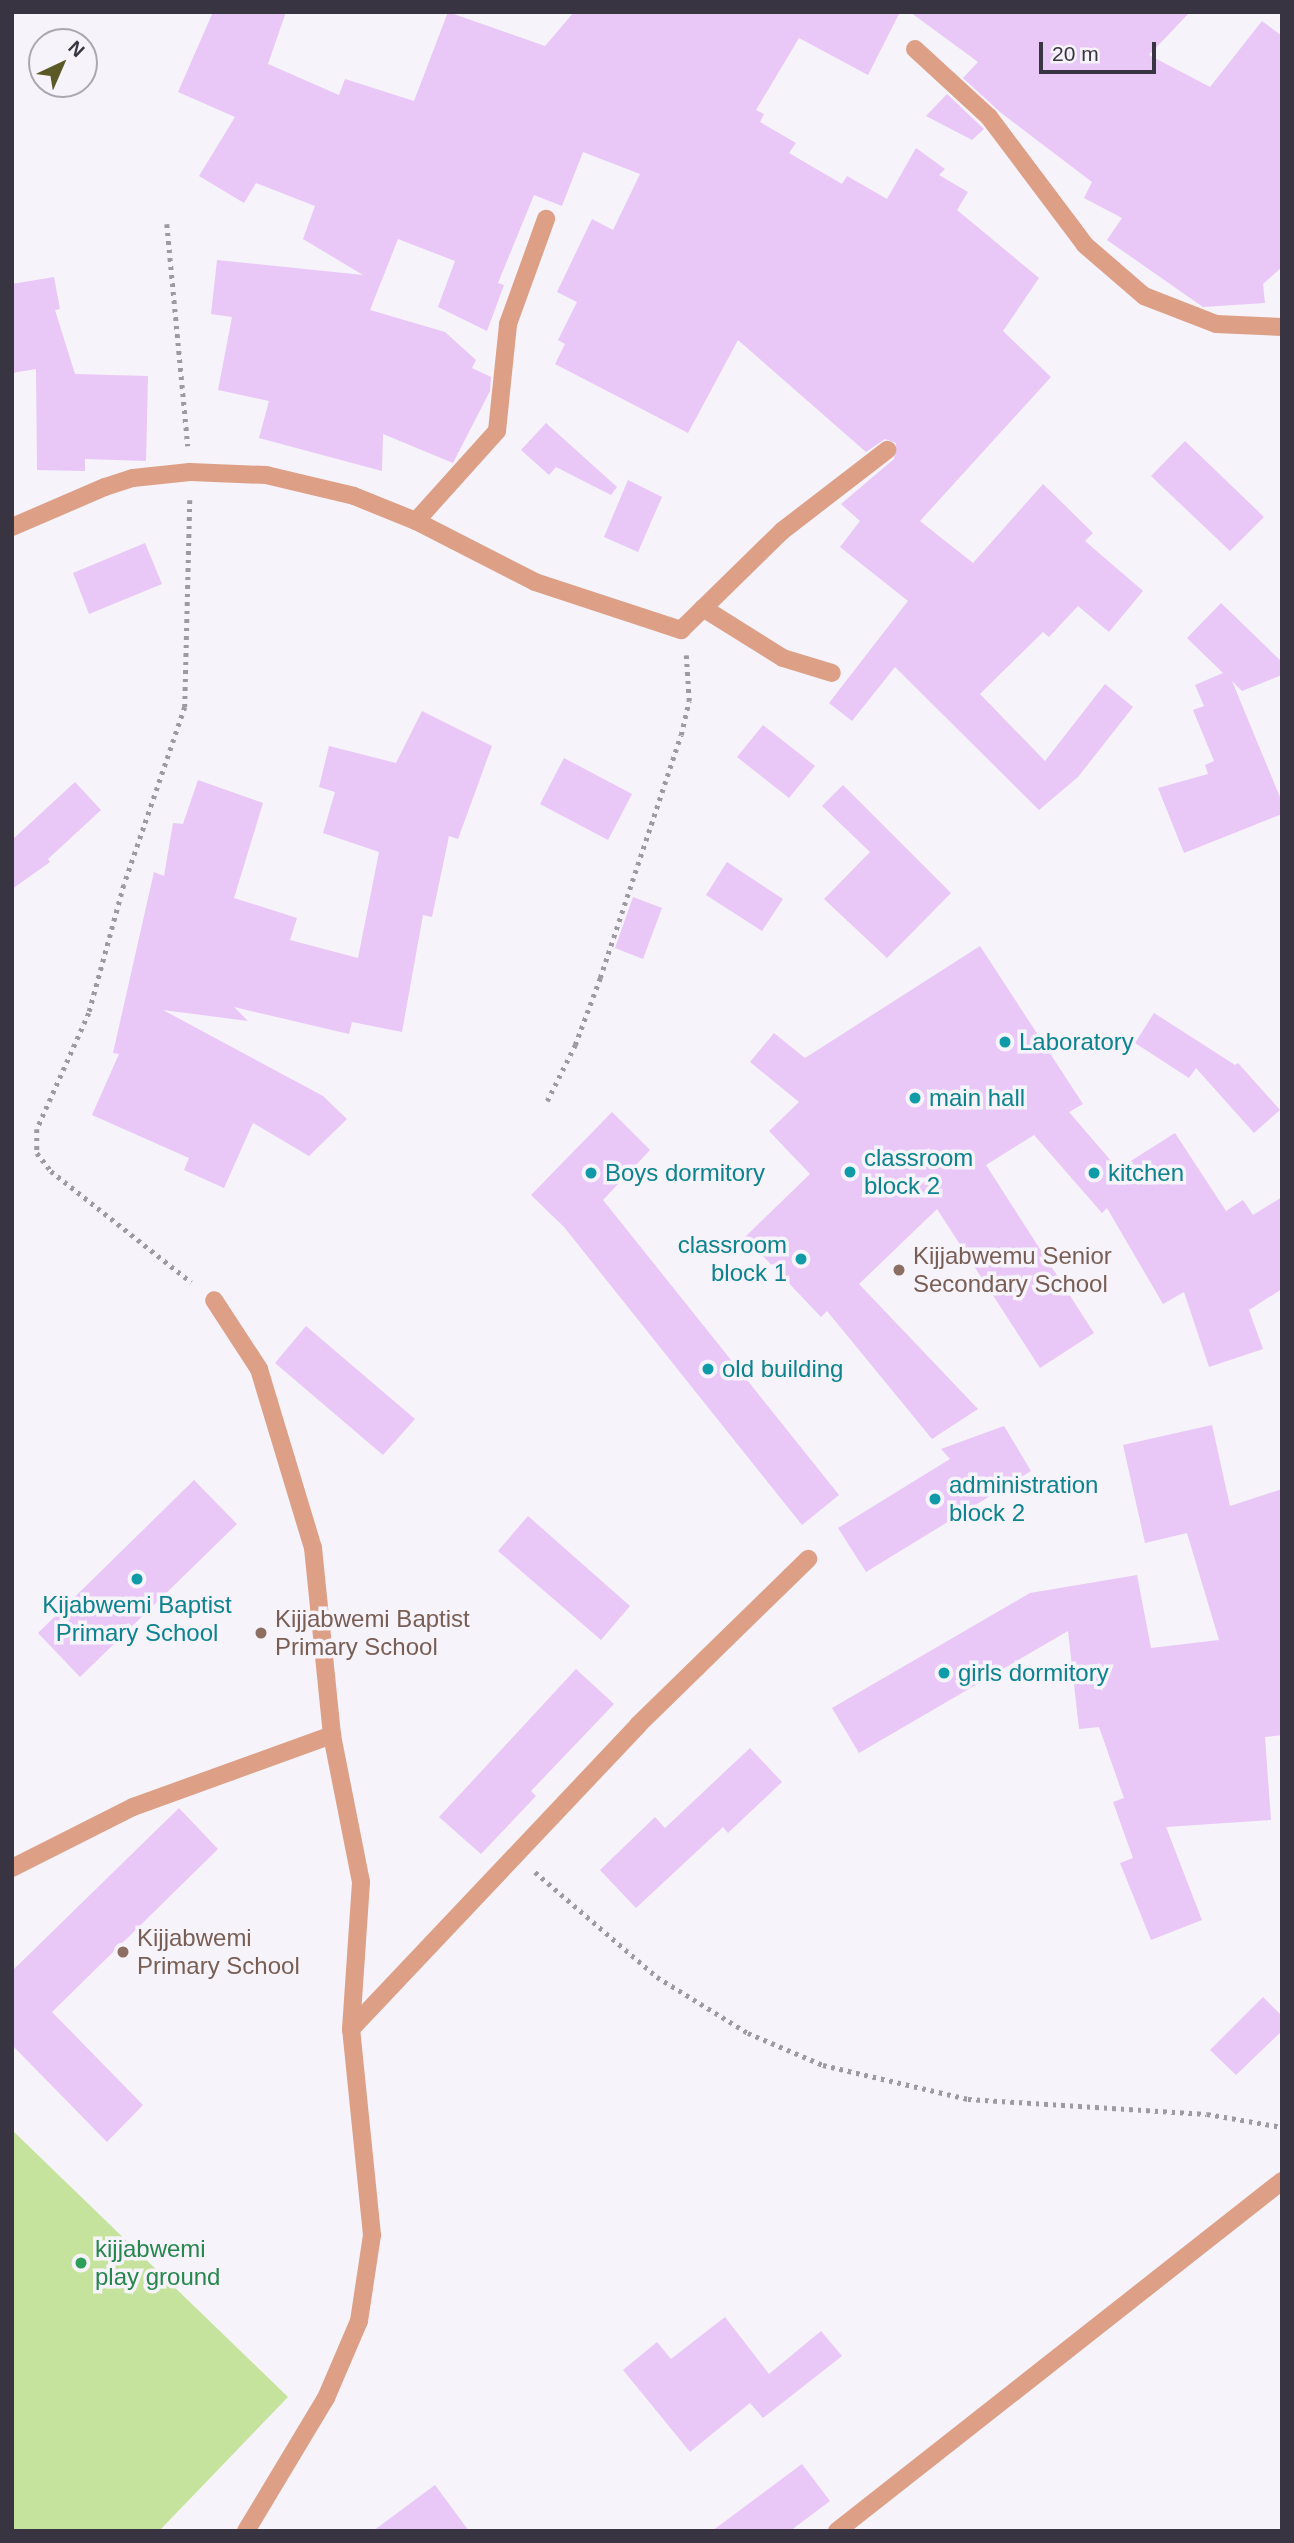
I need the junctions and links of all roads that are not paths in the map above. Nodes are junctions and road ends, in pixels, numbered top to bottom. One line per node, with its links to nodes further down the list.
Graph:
1 (915, 49): 3 (street)
2 (546, 219): 5 (street)
3 (1282, 327)
4 (887, 450): 7 (street)
5 (416, 521): 6 (street); 7 (street)
6 (12, 527)
7 (703, 608): 8 (street)
8 (832, 673)
9 (214, 1300): 11 (street)
10 (808, 1559): 13 (street)
11 (332, 1735): 12 (street); 13 (street)
12 (12, 1868)
13 (351, 2029): 15 (street)
14 (1282, 2181): 16 (street)
15 (246, 2531)
16 (837, 2531)

